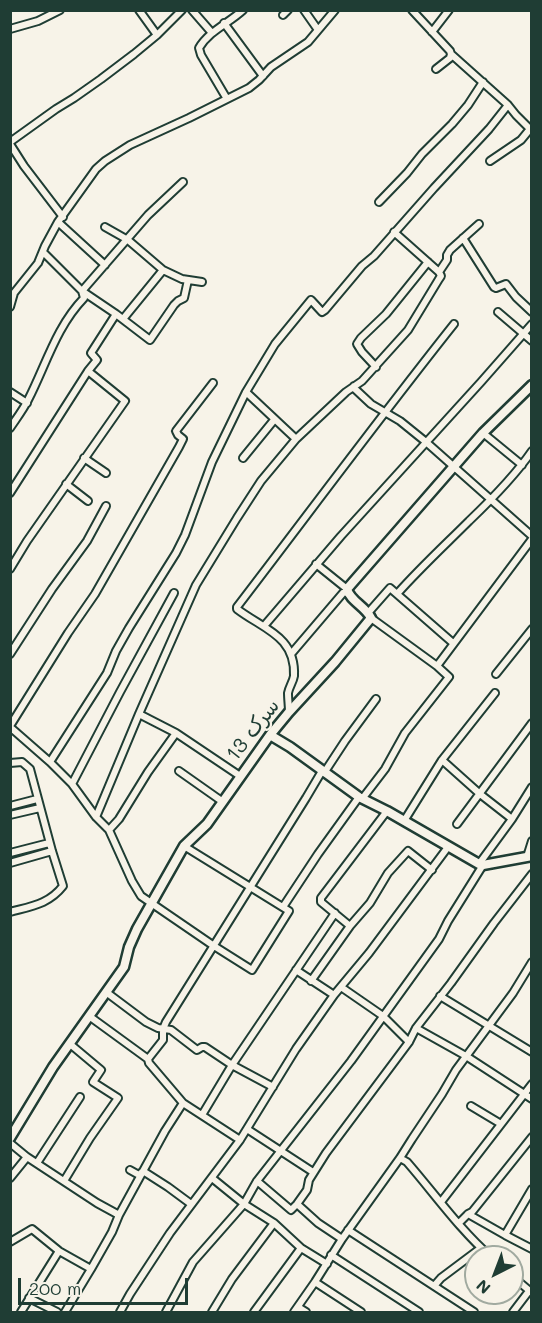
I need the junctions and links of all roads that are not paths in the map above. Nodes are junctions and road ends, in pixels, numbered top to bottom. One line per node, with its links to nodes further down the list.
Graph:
1 (60, 10): 13 (street)
2 (138, 10): 17 (street)
3 (182, 10): 17 (street)
4 (192, 10): 16 (street)
5 (231, 10): 11 (street)
6 (243, 10): 11 (street)
7 (304, 10): 14 (street)
8 (335, 10): 14 (street)
9 (412, 10): 15 (street)
10 (449, 10): 15 (street)
11 (236, 17): 12 (street)
12 (224, 23): 16 (street); 20 (street)
13 (10, 29)
14 (318, 30): 20 (street)
15 (432, 32): 18 (street)
16 (212, 33): 22 (street)
17 (157, 35): 24 (street)
18 (451, 54): 19 (street); 21 (street)
19 (436, 69)
20 (263, 76): 22 (street)
21 (483, 82): 23 (street); 27 (street)
22 (227, 99): 28 (street)
23 (508, 105): 25 (street); 31 (street)
24 (10, 143): 28 (street)
25 (490, 161)
26 (183, 183): 33 (street)
27 (380, 202)
28 (61, 220): 34 (street); 36 (street)
29 (479, 224): 32 (street)
30 (105, 227): 33 (street)
31 (394, 232): 35 (street); 57 (street)
32 (463, 238): 38 (street); 44 (street)
33 (128, 240): 36 (street); 37 (street)
34 (43, 252): 41 (street); 42 (street)
35 (428, 262): 38 (street); 51 (street)
36 (105, 265): 41 (street)
37 (163, 270): 39 (street); 46 (street)
38 (439, 272): 51 (street)
39 (188, 280): 40 (street); 46 (street)
40 (202, 282)
41 (82, 291): 45 (street); 58 (street)
42 (10, 307)
43 (498, 312): 49 (street)
44 (531, 312)
45 (116, 314): 46 (street); 52 (street)
46 (123, 319)
47 (454, 324): 59 (street)
48 (531, 324): 49 (street)
49 (523, 334): 50 (street); 64 (street)
50 (531, 340)
51 (376, 367): 55 (street)
52 (88, 371): 66 (street); 72 (street)
53 (213, 383): 95 (street)
54 (531, 385): 62 (street)
55 (354, 386): 59 (street); 63 (street)
56 (10, 392): 58 (street)
57 (246, 392): 60 (street); 99 (street)
58 (27, 403): 61 (street)
59 (384, 413): 64 (street); 83 (street)
60 (274, 420): 63 (street); 67 (street)
61 (10, 428)
62 (483, 432): 68 (street); 69 (street)
63 (296, 439): 93 (street)
64 (426, 442): 69 (street); 77 (street)
65 (531, 451): 68 (street)
66 (84, 458): 70 (street); 71 (street)
67 (243, 458)
68 (522, 465): 73 (street)
69 (453, 467): 73 (street); 79 (street)
70 (106, 473)
71 (66, 484): 74 (street); 78 (street)
72 (10, 493)
73 (491, 500): 76 (street); 81 (street)
74 (88, 501)
75 (106, 506): 86 (street)
76 (531, 538): 85 (street)
77 (316, 564): 79 (street); 83 (street)
78 (10, 569)
79 (347, 590): 82 (street); 87 (street)
80 (174, 593): 104 (street)
81 (397, 594): 82 (street); 85 (street)
82 (369, 615): 88 (street); 92 (street, سرک 13)
83 (264, 626): 87 (street)
84 (531, 629): 89 (street)
85 (453, 643): 88 (street)
86 (10, 654)
87 (291, 654): 92 (street)
88 (437, 666): 107 (street)
89 (496, 674)
90 (495, 693): 98 (street)
91 (376, 699): 102 (street)
92 (289, 712): 97 (street, سرک 13)
93 (139, 714): 96 (street); 114 (street)
94 (531, 723): 106 (street)
95 (10, 727): 99 (street)
96 (176, 734): 103 (street); 118 (street)
97 (270, 735): 102 (street); 103 (street, سرک 13)
98 (442, 760): 106 (street); 116 (street)
99 (50, 762): 104 (street)
100 (10, 763): 108 (street)
101 (180, 771): 109 (street)
102 (323, 772): 107 (street); 130 (street)
103 (240, 776): 109 (street, سرک 13)
104 (72, 784): 114 (street)
105 (531, 788): 115 (street)
106 (480, 794): 115 (street); 117 (street)
107 (360, 798): 112 (street); 132 (street)
108 (37, 799): 110 (street); 111 (street)
109 (223, 802): 121 (street, سرک 13)
110 (10, 806)
111 (40, 808): 113 (street); 120 (street)
112 (387, 811): 116 (street); 134 (street)
113 (10, 815)
114 (96, 817): 118 (street)
115 (512, 819): 127 (street)
116 (404, 821): 122 (street)
117 (457, 824)
118 (109, 830): 131 (street)
119 (531, 841): 125 (street)
120 (49, 843): 123 (street); 124 (street)
121 (184, 846): 130 (street); 131 (street, سرک 13)
122 (448, 847): 127 (street); 128 (street)
123 (52, 851): 126 (street); 133 (street)
124 (10, 853)
125 (529, 857): 127 (street)
126 (10, 863)
127 (481, 865): 145 (street)
128 (432, 870): 135 (street); 140 (street)
129 (531, 874): 143 (street)
130 (250, 887): 132 (street); 136 (street)
131 (152, 903): 136 (street); 141 (street, سرک 13)
132 (283, 907): 136 (street)
133 (10, 912)
134 (334, 913): 135 (street); 138 (street)
135 (350, 926): 139 (street)
136 (214, 946): 148 (street)
137 (531, 962): 146 (street)
138 (296, 970): 139 (street); 154 (street)
139 (311, 981): 142 (street)
140 (341, 987): 142 (street); 145 (street)
141 (106, 992): 144 (street, سرک 13); 148 (street)
142 (334, 995): 156 (street)
143 (440, 996): 146 (street); 147 (street)
144 (89, 1016): 150 (street, سرک 13); 153 (street)
145 (383, 1016): 149 (street); 169 (street)
146 (488, 1026): 151 (street); 152 (street)
147 (416, 1028): 149 (street); 152 (street)
148 (163, 1029): 153 (street); 154 (street)
149 (409, 1042): 175 (street)
150 (70, 1044): 166 (street, سرک 13); 178 (street)
151 (531, 1052)
152 (466, 1056): 157 (street); 171 (street)
153 (148, 1059): 160 (street)
154 (232, 1065): 156 (street); 162 (street)
155 (531, 1084): 157 (street)
156 (273, 1087): 164 (street)
157 (525, 1094): 159 (street); 163 (street)
158 (80, 1097): 172 (street)
159 (531, 1099)
160 (183, 1102): 162 (street); 174 (street)
161 (471, 1106): 163 (street)
162 (202, 1115): 167 (street)
163 (501, 1124): 181 (street)
164 (247, 1129): 167 (street); 169 (street)
165 (531, 1137): 185 (street)
166 (10, 1138)
167 (240, 1140): 177 (street)
168 (10, 1143): 170 (street)
169 (281, 1151): 175 (street); 179 (street)
170 (27, 1157): 172 (street); 176 (street)
171 (400, 1158): 181 (street); 189 (street)
172 (37, 1163): 178 (street)
173 (130, 1170): 174 (street)
174 (143, 1172): 182 (street); 186 (street)
175 (313, 1172): 184 (street)
176 (10, 1178)
177 (212, 1178): 182 (street); 183 (street)
178 (64, 1181): 186 (street)
179 (257, 1181): 183 (street); 184 (street)
180 (531, 1189): 190 (street)
181 (441, 1202): 188 (street)
182 (191, 1204): 209 (street)
183 (244, 1204): 187 (street); 210 (street)
184 (297, 1204): 191 (street)
185 (468, 1214): 188 (street); 190 (street)
186 (119, 1215): 200 (street)
187 (274, 1223): 194 (street); 211 (street)
188 (459, 1223): 193 (street)
189 (348, 1230): 191 (street); 202 (street)
190 (505, 1236): 195 (street)
191 (342, 1239): 197 (street)
192 (10, 1242): 196 (street)
193 (478, 1245)
194 (301, 1248): 199 (street); 212 (street)
195 (531, 1249)
196 (58, 1251): 200 (street); 204 (street)
197 (331, 1256): 199 (street); 215 (street)
198 (464, 1261): 202 (street)
199 (327, 1264): 201 (street)
200 (91, 1269): 208 (street)
201 (315, 1282): 205 (street); 214 (street)
202 (434, 1286): 216 (street)
203 (530, 1291): 217 (street)
204 (30, 1298): 206 (street); 207 (street)
205 (296, 1310): 213 (street)
206 (21, 1312)
207 (57, 1312)
208 (65, 1312)
209 (120, 1312)
210 (166, 1312)
211 (212, 1312)
212 (254, 1312)
213 (306, 1312)
214 (360, 1312)
215 (418, 1312)
216 (474, 1312)
217 (513, 1312)

